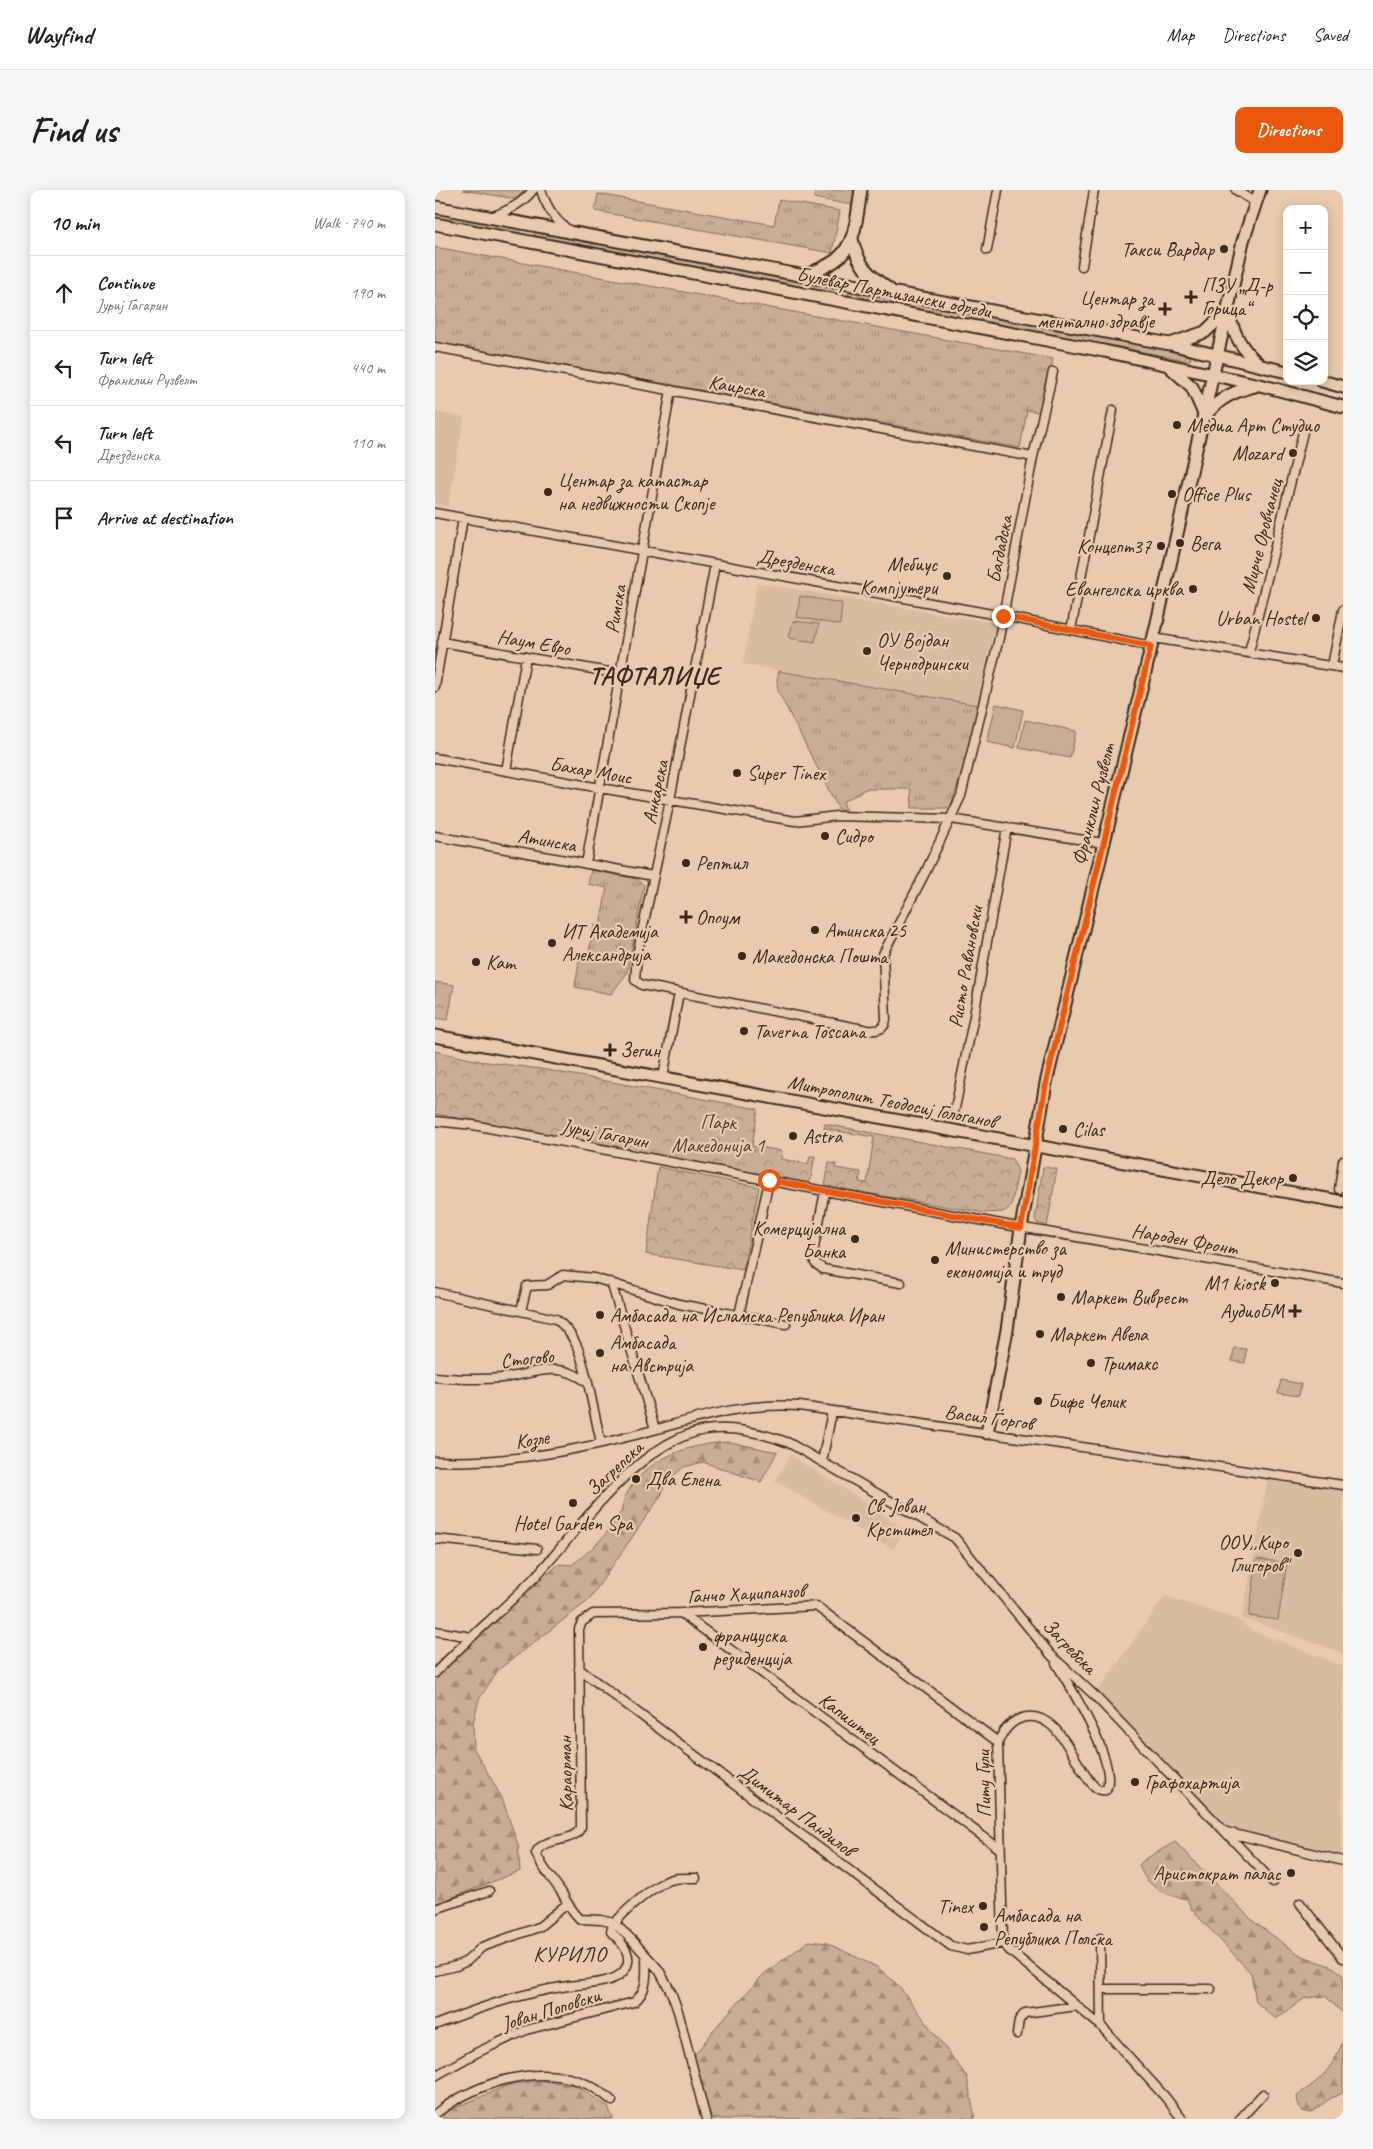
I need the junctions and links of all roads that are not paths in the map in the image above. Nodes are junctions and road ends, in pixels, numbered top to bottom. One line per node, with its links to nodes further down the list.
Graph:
1 (533, 190): 10 (street)
2 (541, 190): 12 (street)
3 (861, 190): 13 (street)
4 (997, 190): 14 (street)
5 (1094, 190): 15 (street)
6 (1236, 190): 8 (street)
7 (1260, 190): 8 (street, Франклин Рузвелт)
8 (1255, 202): 18 (street, Франклин Рузвелт)
9 (435, 208): 10 (street, Булевар Партизански одреди)
10 (491, 218): 12 (street, Булевар Партизански одреди)
11 (435, 224): 22 (street, Булевар Партизански одреди)
12 (575, 234): 16 (street, Булевар Партизански одреди)
13 (852, 239): 16 (street); 17 (street)
14 (987, 250)
15 (1082, 266)
16 (804, 276): 17 (street, Булевар Партизански одреди)
17 (894, 292): 19 (street, Булевар Партизански одреди)
18 (1227, 310): 19 (street); 21 (street, Франклин Рузвелт); 23 (street)
19 (1170, 344): 21 (street, Булевар Партизански одреди)
20 (435, 347): 30 (street, Каирска)
21 (1218, 355): 23 (street, Булевар Партизански одреди); 26 (street, Франклин Рузвелт)
22 (1166, 364): 26 (street, Булевар Партизански одреди); 33 (street)
23 (1260, 365): 24 (street, Булевар Партизански одреди)
24 (1283, 371)
25 (1053, 372): 35 (street, Багдадска)
26 (1214, 375): 28 (street, Булевар Партизански одреди); 33 (street, Франклин Рузвелт)
27 (1328, 383): 29 (street)
28 (1260, 386): 31 (street, Булевар Партизански одреди); 33 (street)
29 (1343, 387)
30 (671, 390): 35 (street, Каирска); 38 (street, Римска)
31 (1343, 407)
32 (1113, 410): 42 (street)
33 (1205, 416): 44 (street, Франклин Рузвелт)
34 (1304, 428): 45 (street, Мирче Оровчанец)
35 (1033, 457): 41 (street, Багдадска)
36 (435, 513): 37 (street, Дрезденска)
37 (463, 518): 38 (street, Дрезденска); 43 (street)
38 (642, 550): 39 (street, Дрезденска); 49 (street, Римска)
39 (715, 564): 41 (street, Дрезденска); 54 (street, Анкарска)
40 (1343, 610): 47 (street)
41 (1003, 616): 42 (street, Дрезденска); 55 (street, Багдадска)
42 (1071, 630): 44 (street, Дрезденска)
43 (442, 642): 46 (street, Наум Евро); 50 (street)
44 (1152, 642): 45 (street, Дрезденска); 58 (street, Франклин Рузвелт)
45 (1249, 652): 47 (street, Дрезденска)
46 (527, 657): 49 (street, Наум Евро); 52 (street)
47 (1331, 666): 48 (street, Дрезденска)
48 (1343, 668)
49 (620, 674): 53 (street, Римска)
50 (435, 687)
51 (435, 758): 52 (street, Бахар Моис)
52 (506, 771): 53 (street, Бахар Моис)
53 (600, 788): 54 (street, Бахар Моис); 59 (street, Римска)
54 (670, 800): 55 (street, Бахар Моис); 60 (street, Анкарска)
55 (951, 819): 56 (street, Бахар Моис); 61 (street, Анкарска)
56 (1007, 827): 58 (street, Бахар Моис); 64 (street, Ристо Равановски)
57 (435, 836): 59 (street, Атинска)
58 (1103, 843): 66 (street, Франклин Рузвелт)
59 (586, 864): 60 (street, Атинска)
60 (653, 876): 61 (street, Анкарска)
61 (679, 993): 63 (street)
62 (435, 1036): 63 (street, Митрополит Теодосиј Гологанов)
63 (663, 1077): 66 (street, Митрополит Теодосиј Гологанов)
64 (954, 1113)
65 (435, 1121): 68 (street, Јуриј Гагарин)
66 (1035, 1147): 71 (street, Митрополит Теодосиј Гологанов); 72 (street, Франклин Рузвелт)
67 (1343, 1162): 69 (street)
68 (769, 1180): 70 (street, Јуриј Гагарин); 78 (street)
69 (1339, 1189)
70 (825, 1191): 72 (street, Јуриј Гагарин); 74 (street)
71 (1343, 1202)
72 (1021, 1228): 75 (street, Народен Фронт); 84 (street, Франклин Рузвелт)
73 (611, 1282): 77 (street); 78 (street); 83 (street)
74 (901, 1283)
75 (1343, 1283)
76 (435, 1292): 77 (street)
77 (521, 1311): 81 (street)
78 (739, 1316): 79 (street)
79 (786, 1324)
80 (435, 1378): 81 (street, Стогово)
81 (587, 1383): 86 (street)
82 (833, 1411): 83 (street, Васил Ѓоргов); 84 (street, Васил Ѓоргов); 88 (street)
83 (655, 1429): 85 (street, Васил Ѓоргов)
84 (987, 1433): 89 (street, Васил Ѓоргов)
85 (632, 1436): 86 (street, Козле)
86 (601, 1443): 87 (street, Козле)
87 (435, 1461)
88 (822, 1462): 95 (street, Загрепска); 96 (street, Загребска)
89 (1343, 1485)
90 (435, 1540): 91 (street)
91 (537, 1549)
92 (681, 1613): 93 (street, Ганчо Хаџипанзов); 99 (street, Ганчо Хаџипанзов); 101 (street, Капиштец)
93 (579, 1629): 97 (street, Караорман)
94 (435, 1631): 95 (street)
95 (472, 1637): 98 (street, Загрепска)
96 (1051, 1654): 99 (street, Питу Гули); 100 (street, Загребска)
97 (579, 1669): 106 (street, Караорман); 111 (street, Димитар Пандилов)
98 (435, 1673)
99 (998, 1742): 101 (street, Питу Гули)
100 (1225, 1832): 102 (street); 104 (street, Загребска)
101 (1000, 1849): 111 (street, Питу Гули)
102 (1343, 1860)
103 (697, 1878): 109 (street)
104 (1273, 1882)
105 (489, 1891): 108 (street)
106 (567, 1904): 109 (street, Караорман); 114 (street)
107 (1300, 1904): 113 (street)
108 (435, 1909)
109 (614, 1923): 112 (street); 118 (street)
110 (1100, 1938): 115 (street)
111 (1003, 1943): 117 (street)
112 (646, 1956): 121 (street, Јован Поповски); 125 (street)
113 (1343, 1958)
114 (435, 1971)
115 (1101, 1989): 116 (street); 119 (street)
116 (1211, 1989)
117 (1077, 2006): 119 (street); 120 (street)
118 (435, 2026)
119 (1101, 2026): 126 (street)
120 (1017, 2034)
121 (435, 2076)
122 (1263, 2094): 127 (street)
123 (612, 2101): 124 (street)
124 (435, 2114)
125 (706, 2119)
126 (1181, 2119)
127 (1240, 2119)

